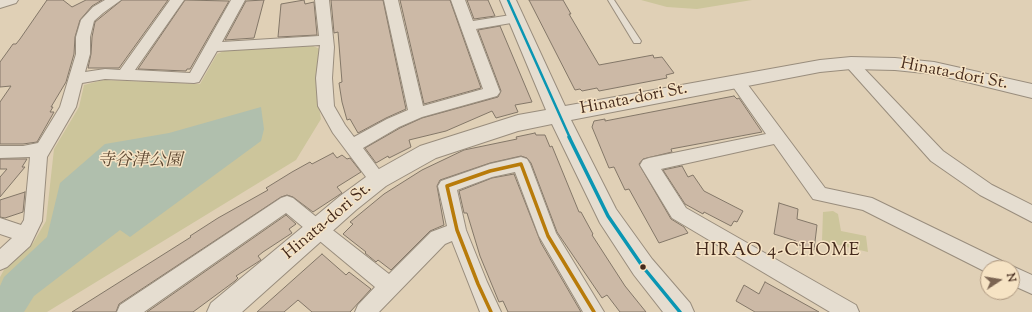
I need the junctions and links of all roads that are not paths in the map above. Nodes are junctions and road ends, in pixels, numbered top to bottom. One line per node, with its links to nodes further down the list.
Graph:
1 (11, 0): 9 (street)
2 (114, 0): 17 (street)
3 (177, 0): 16 (street)
4 (238, 0): 14 (street)
5 (322, 0): 12 (street)
6 (391, 0): 20 (street)
7 (458, 0): 11 (street)
8 (611, 0): 13 (lane)
9 (0, 4)
10 (512, 9): 11 (street); 21 (street)
11 (467, 26): 20 (street)
12 (326, 40): 14 (street); 23 (street)
13 (637, 41)
14 (213, 46): 16 (street)
15 (851, 63): 18 (street, Hinata-dori St.); 19 (street, Hinata-dori St.); 27 (street)
16 (125, 74): 17 (street)
17 (76, 79): 24 (street)
18 (737, 81): 21 (street, Hinata-dori St.); 22 (street)
19 (1032, 91)
20 (417, 113): 23 (street)
21 (558, 114): 26 (street, Hinata-dori St.); 42 (street)
22 (779, 137): 32 (street); 43 (street)
23 (352, 146): 26 (street)
24 (43, 149): 25 (street); 31 (street)
25 (0, 152)
26 (378, 180): 29 (street, Hinata-dori St.)
27 (1032, 214)
28 (0, 226): 31 (street)
29 (318, 230): 36 (street); 37 (street); 38 (street, Hinata-dori St.)
30 (457, 230): 36 (street); 40 (street); 41 (street)
31 (26, 234): 33 (street)
32 (981, 260)
33 (0, 261)
34 (1020, 279): 35 (street)
35 (1032, 285)
36 (390, 287): 39 (street)
37 (127, 312)
38 (221, 312)
39 (365, 312)
40 (491, 312)
41 (594, 312)
42 (680, 312)
43 (849, 312)

